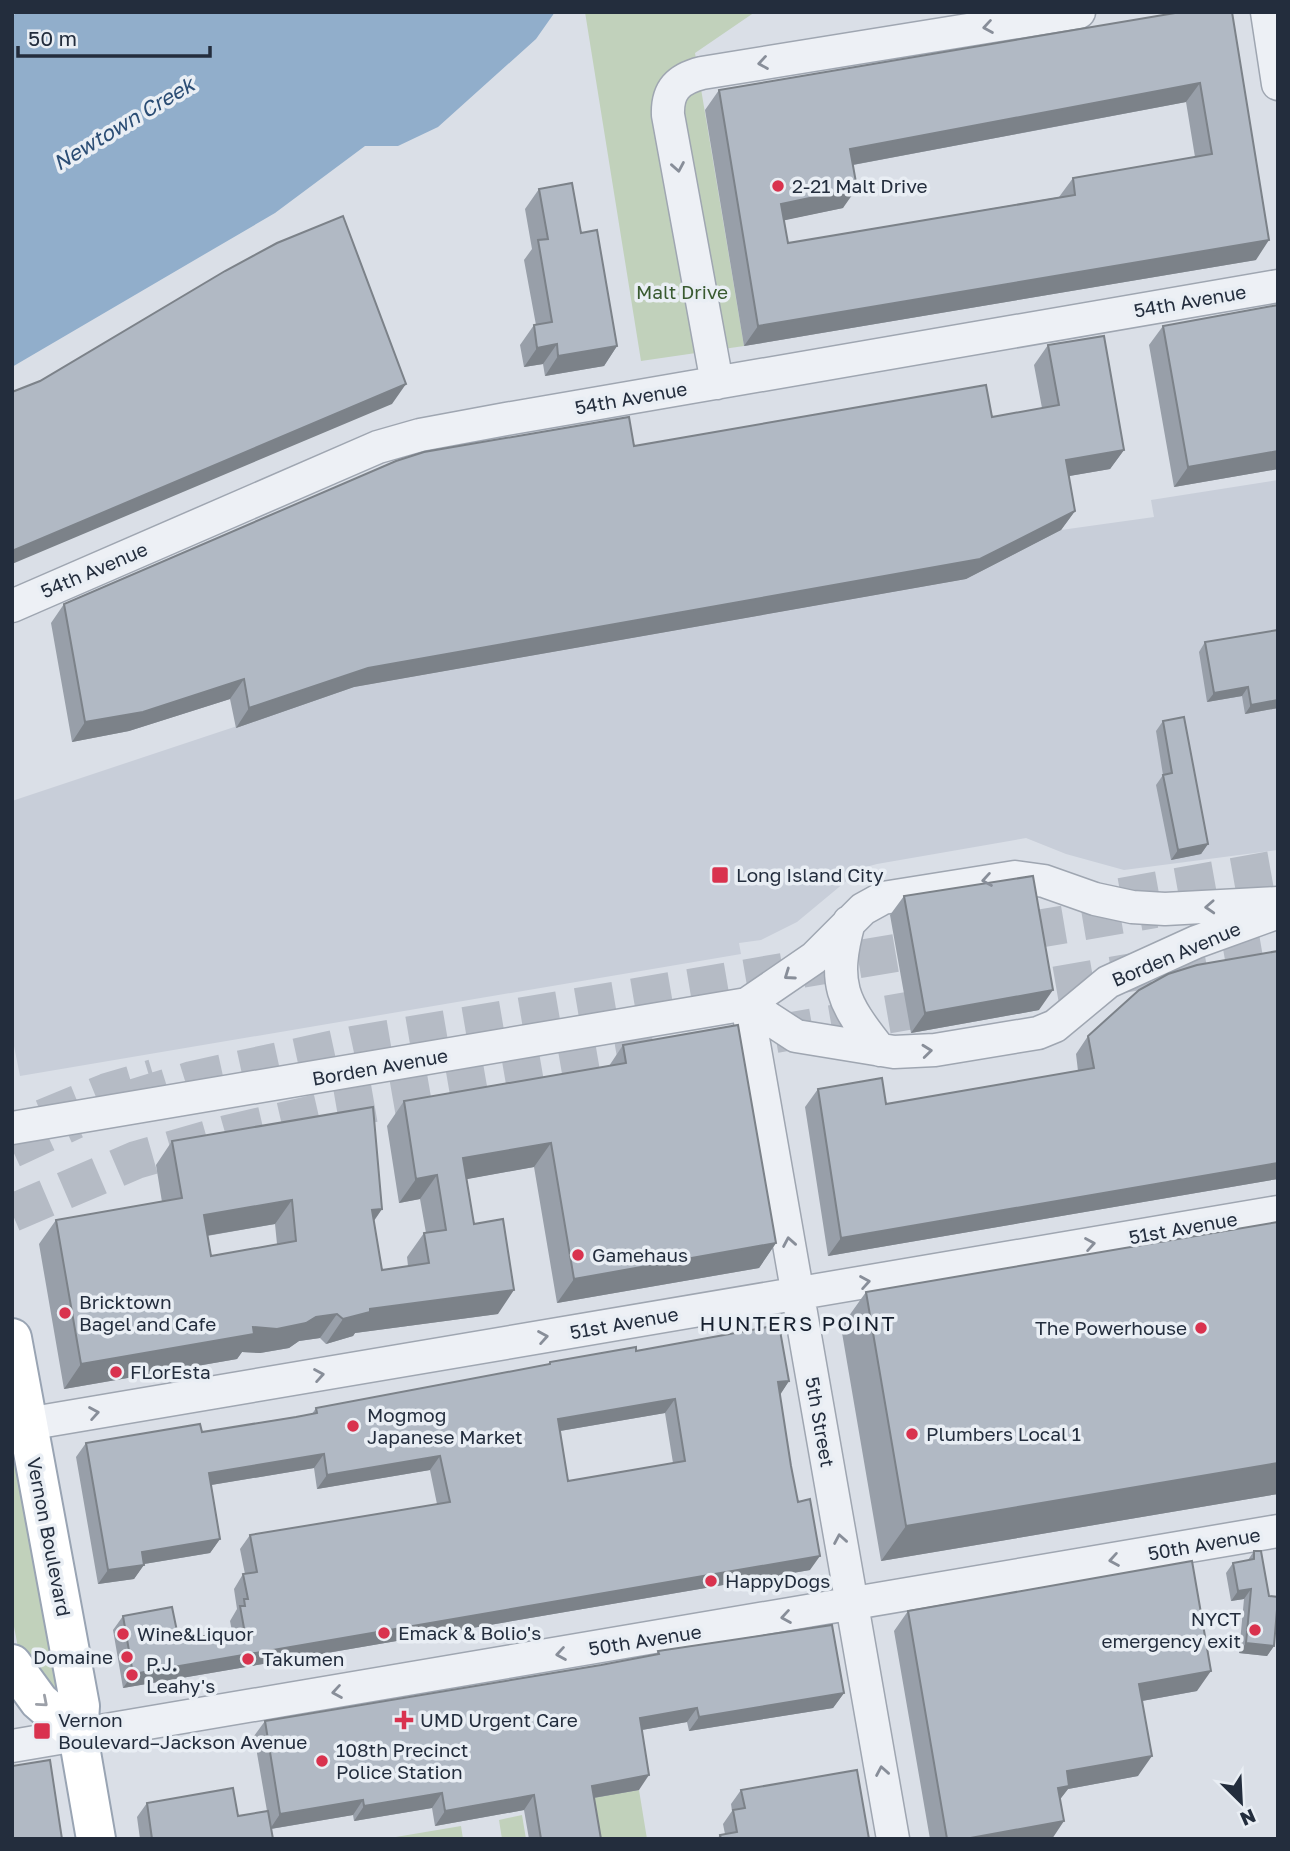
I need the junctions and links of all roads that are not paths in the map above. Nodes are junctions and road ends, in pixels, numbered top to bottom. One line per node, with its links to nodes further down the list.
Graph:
1 (1079, 12): 5 (street, one-way to 5)
2 (1267, 12): 3 (street)
3 (1278, 84)
4 (1278, 286): 5 (street, 54th Avenue)
5 (717, 383): 6 (street, 54th Avenue)
6 (12, 606)
7 (1278, 903): 9 (street, Borden Avenue, one-way to 9)
8 (1278, 912): 11 (street, Borden Avenue, one-way to 8)
9 (850, 921): 10 (street, Borden Avenue, one-way to 10); 11 (street)
10 (747, 1004): 11 (street, Borden Avenue); 12 (street, Borden Avenue); 14 (street, 5th Street, one-way to 10)
11 (880, 1050)
12 (12, 1128)
13 (1278, 1212): 14 (street, 51st Avenue, one-way to 13)
14 (798, 1294): 16 (street, 51st Avenue, one-way to 14); 18 (street, 5th Street, one-way to 14)
15 (12, 1338): 16 (main road, Vernon Boulevard)
16 (20, 1426): 20 (main road, Vernon Boulevard)
17 (1278, 1531): 18 (street, 50th Avenue, one-way to 18)
18 (853, 1606): 20 (street, 50th Avenue, one-way to 20); 23 (street, 5th Street, one-way to 18)
19 (12, 1664): 20 (main road, one-way to 20)
20 (78, 1735): 21 (street, 50th Avenue); 22 (main road, Vernon Boulevard)
21 (12, 1746)
22 (96, 1839)
23 (893, 1839)

